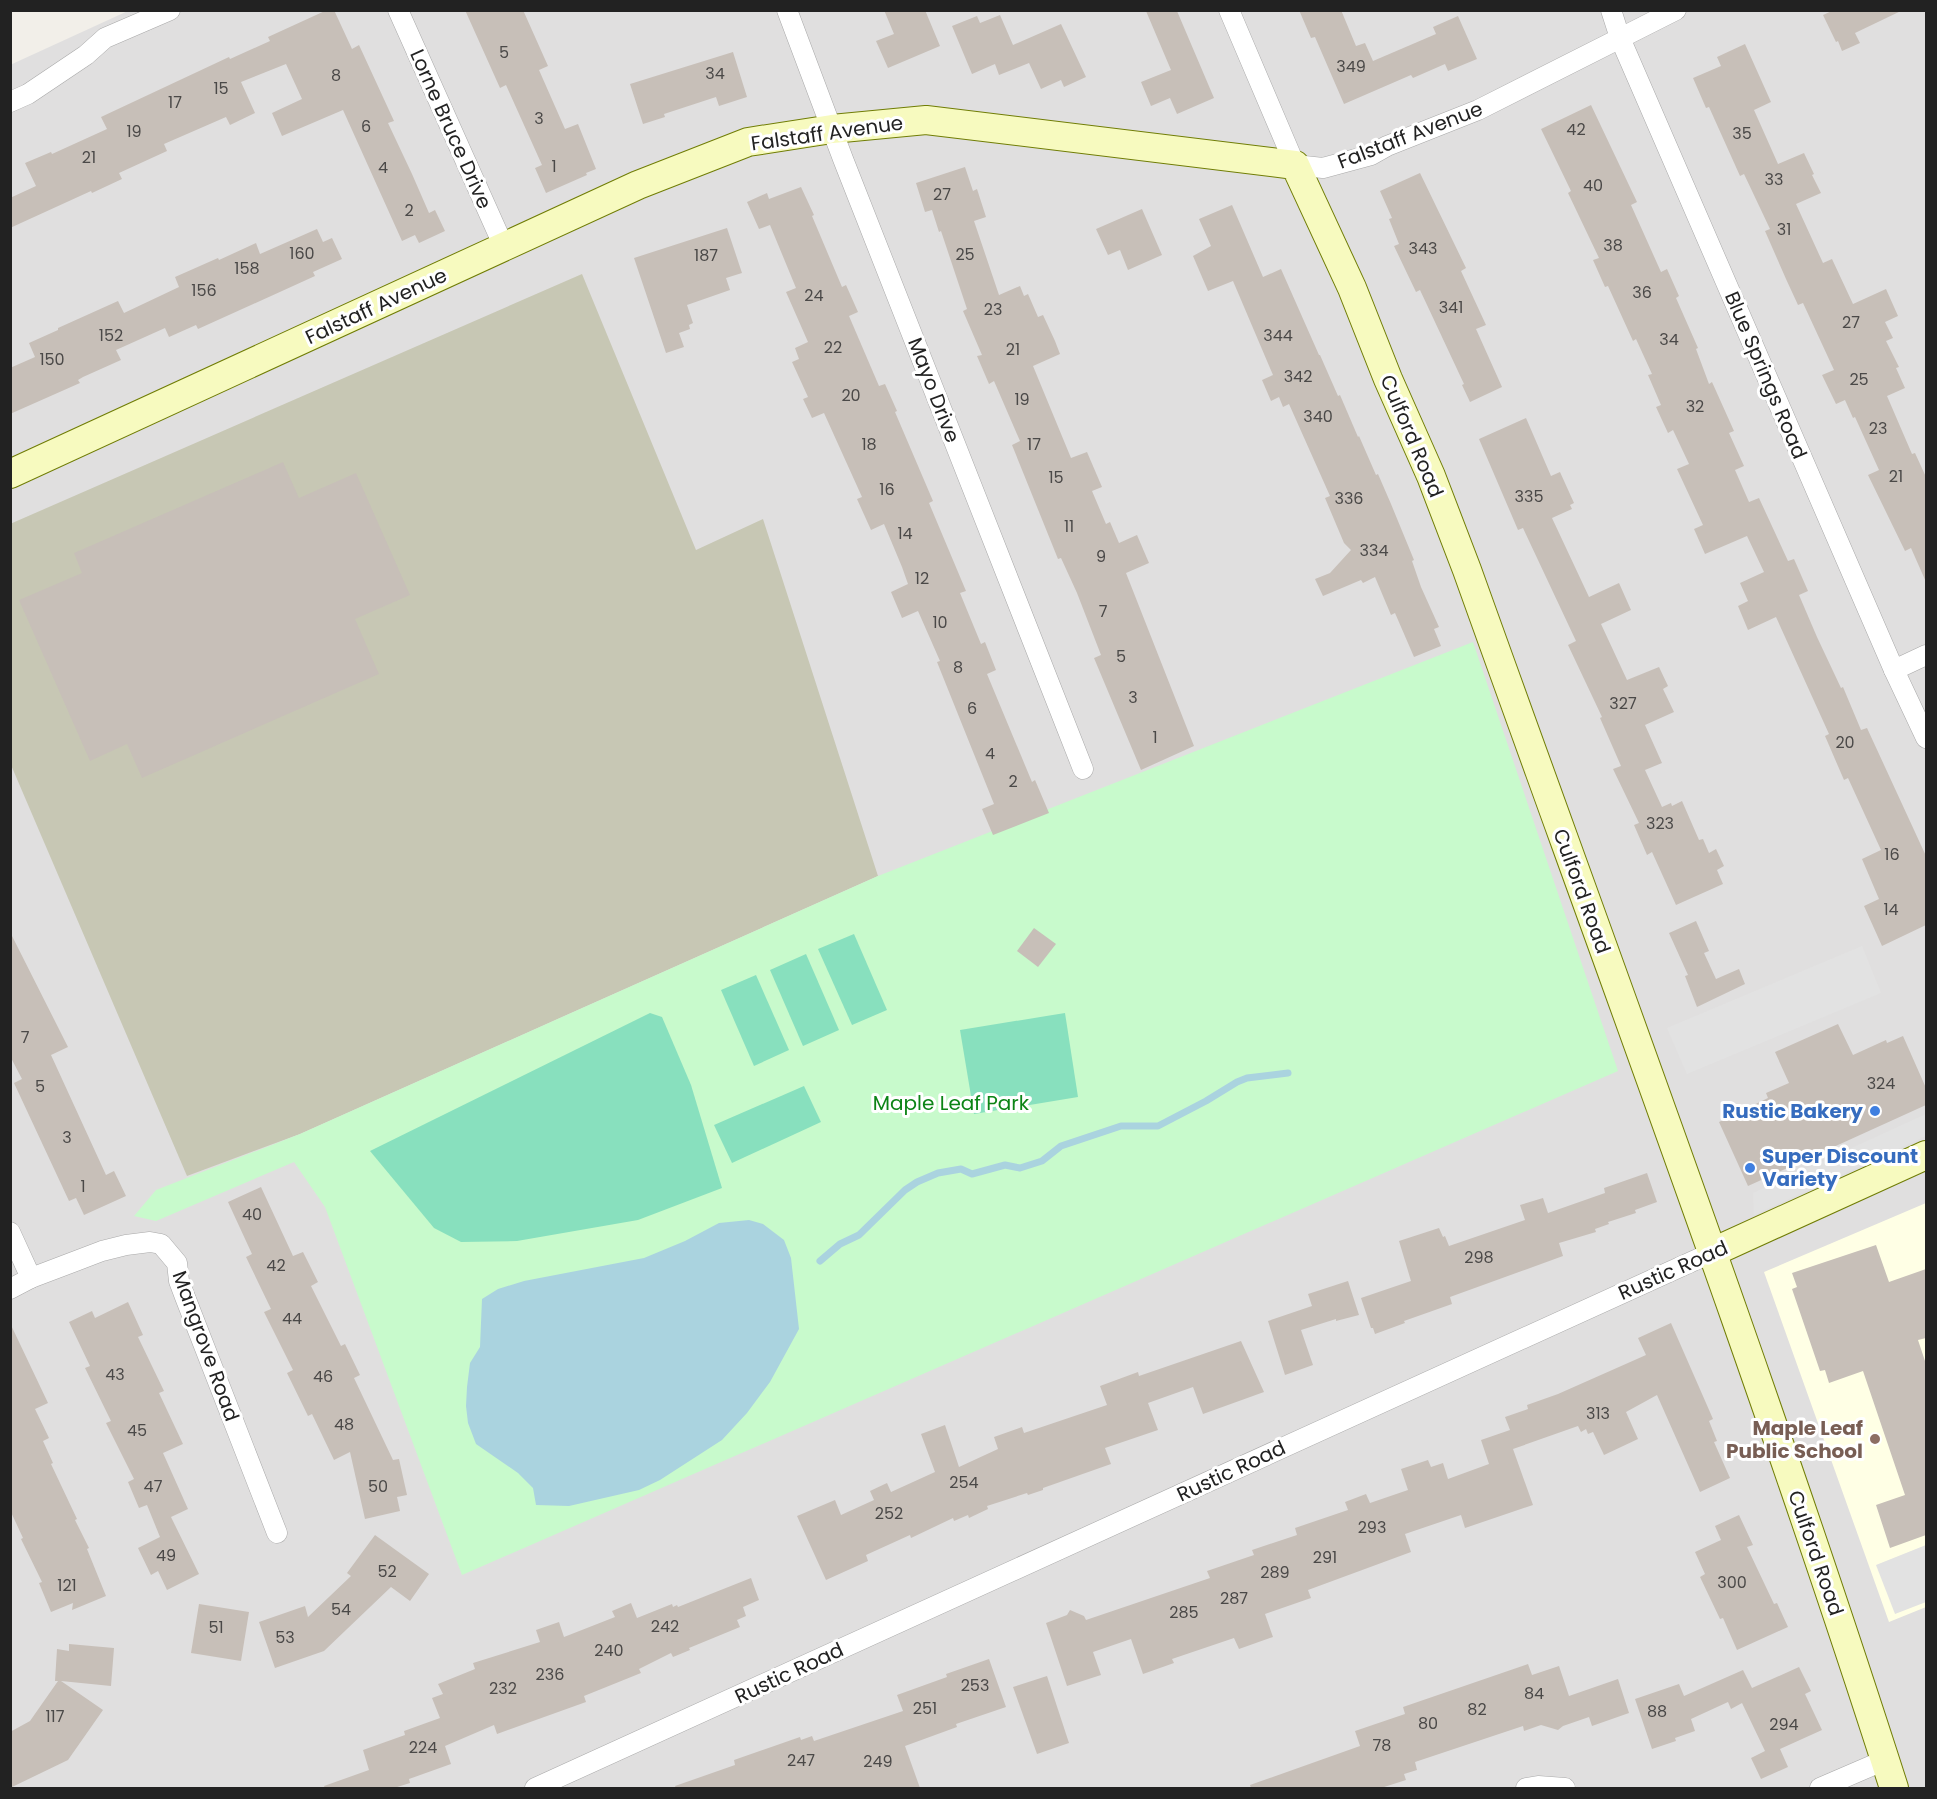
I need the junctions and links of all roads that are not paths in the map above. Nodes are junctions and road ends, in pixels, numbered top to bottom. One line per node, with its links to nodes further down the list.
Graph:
1 (170, 10): 8 (street)
2 (398, 10): 11 (street, Lorne Bruce Drive)
3 (787, 10): 9 (street, Mayo Drive)
4 (1229, 10): 10 (street, Culford Road)
5 (1611, 10): 7 (street, Blue Springs Road)
6 (1676, 10): 7 (street, Falstaff Avenue)
7 (1620, 38): 10 (street, Falstaff Avenue); 14 (street, Blue Springs Road)
8 (10, 102)
9 (832, 129): 10 (street, Falstaff Avenue); 11 (street, Falstaff Avenue); 16 (street, Mayo Drive)
10 (1295, 165): 19 (street, Culford Road)
11 (504, 247): 12 (street, Falstaff Avenue)
12 (10, 474)
13 (1926, 655): 14 (street)
14 (1894, 670): 15 (street, Blue Springs Road)
15 (1926, 738)
16 (1083, 769)
17 (1926, 1155): 19 (street, Rustic Road)
18 (10, 1232): 20 (street)
19 (1713, 1252): 23 (street, Culford Road); 24 (street, Rustic Road)
20 (31, 1278): 21 (street, Mangrove Road); 22 (street, Mangrove Road)
21 (10, 1289)
22 (277, 1533)
23 (1885, 1760): 27 (street); 28 (street, Culford Road)
24 (535, 1788)
25 (1526, 1788): 26 (street)
26 (1565, 1788)
27 (1820, 1788)
28 (1894, 1788)

